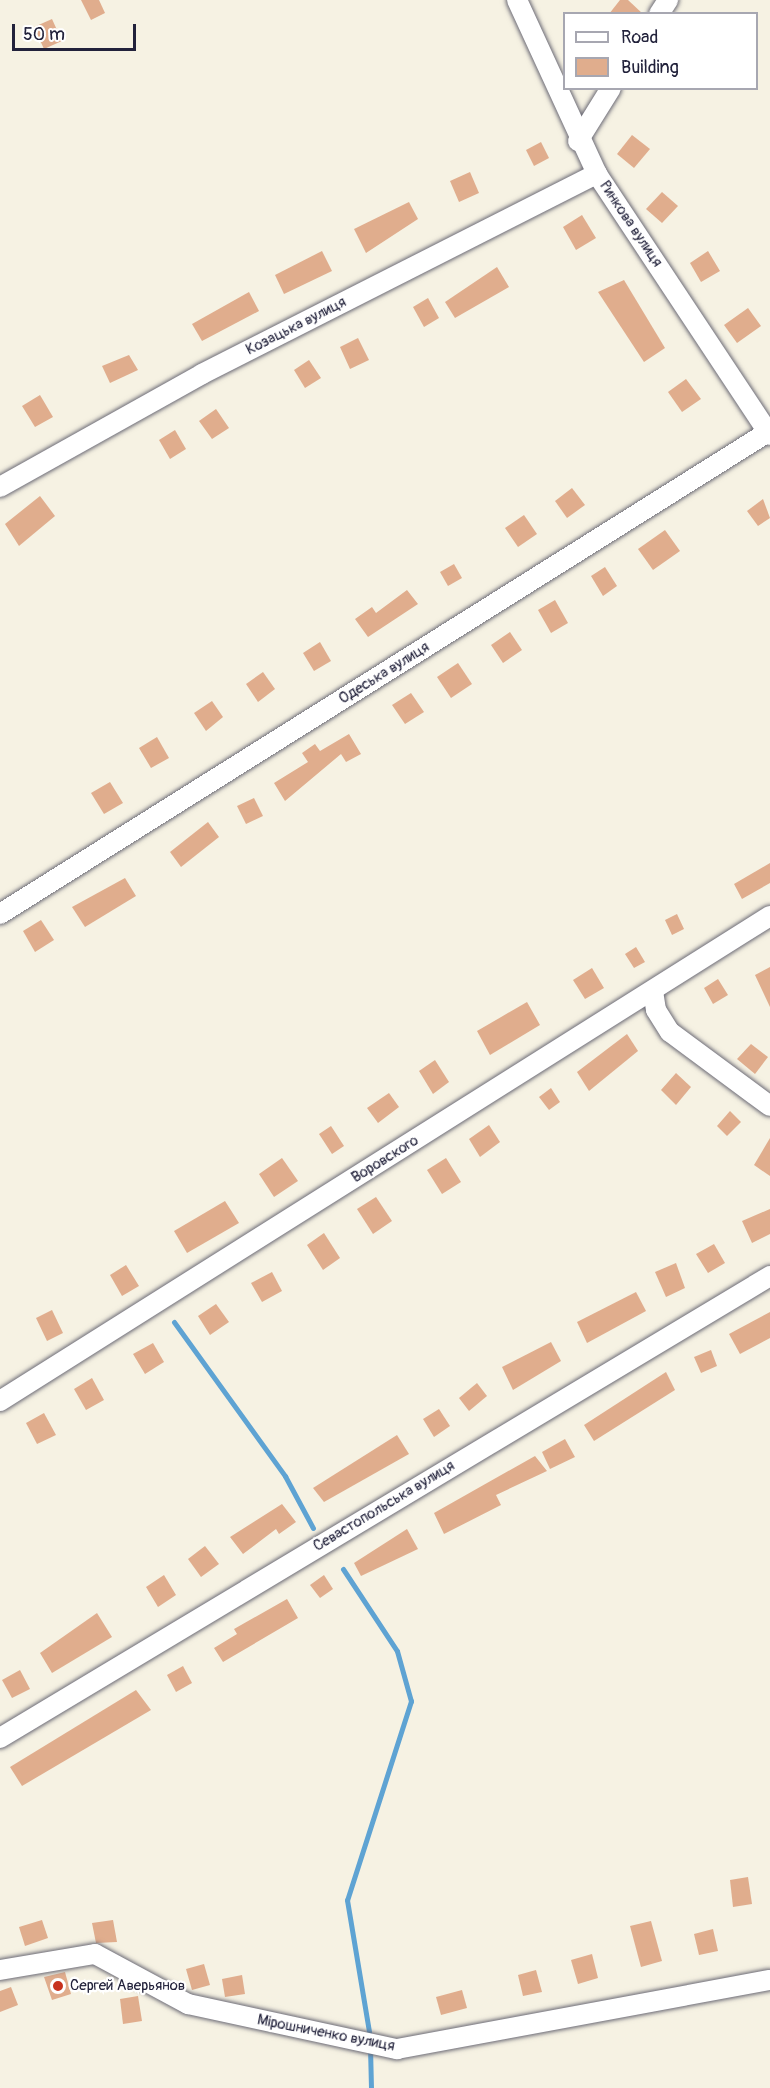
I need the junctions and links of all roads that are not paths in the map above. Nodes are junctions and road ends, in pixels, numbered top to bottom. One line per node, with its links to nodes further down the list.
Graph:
1 (517, 0): 3 (street, Ринкова вулиця)
2 (610, 90): 3 (street)
3 (578, 141): 4 (street, Ринкова вулиця)
4 (597, 174): 5 (street, Ринкова вулиця); 6 (street, Козацька вулиця)
5 (769, 434): 7 (street, Одеська вулиця)
6 (0, 487)
7 (0, 914)
8 (770, 916): 9 (street, Воровского)
9 (653, 991): 10 (street); 12 (street, Воровского)
10 (770, 1106)
11 (770, 1276): 13 (street, Севастопольська вулиця)
12 (0, 1401)
13 (0, 1738)
14 (0, 1970): 15 (street, Мірошниченко вулиця)
15 (770, 1980)

